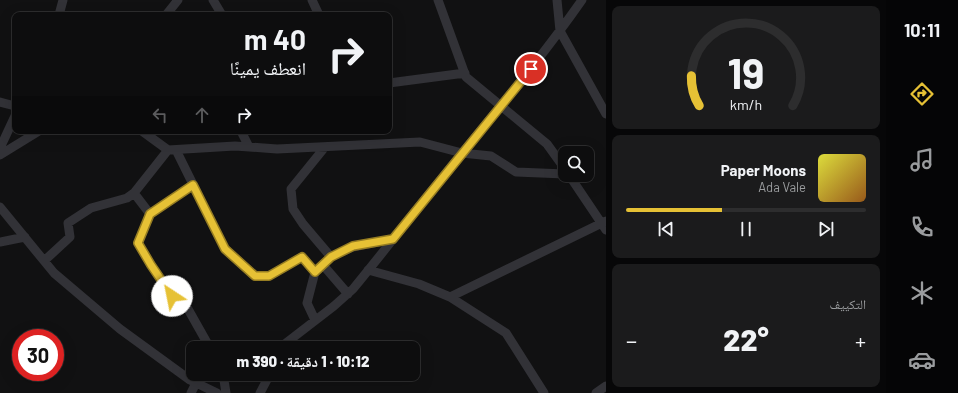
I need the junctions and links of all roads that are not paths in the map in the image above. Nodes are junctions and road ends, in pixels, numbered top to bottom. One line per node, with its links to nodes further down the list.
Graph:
1 (64, 0): 8 (street)
2 (178, 0): 9 (street)
3 (213, 0): 10 (street)
4 (312, 0): 11 (street)
5 (438, 0): 13 (street)
6 (557, 0): 12 (street)
7 (582, 0): 12 (street)
8 (61, 12)
9 (168, 12)
10 (220, 12)
11 (318, 12)
12 (560, 31): 17 (street); 18 (street)
13 (465, 73): 14 (street); 17 (street)
14 (392, 83)
15 (0, 102): 16 (street)
16 (12, 105)
17 (501, 107): 27 (street); 29 (street)
18 (606, 114)
19 (12, 122): 25 (street)
20 (34, 134): 28 (street)
21 (147, 134): 26 (street)
22 (242, 134): 23 (street)
23 (249, 147): 24 (street); 26 (street)
24 (325, 147): 27 (street); 40 (street)
25 (0, 148)
26 (172, 150): 32 (street); 33 (street)
27 (462, 153): 30 (street); 38 (street)
28 (0, 155)
29 (558, 159)
30 (558, 174)
31 (574, 182): 36 (street)
32 (193, 185): 35 (street); 44 (street)
33 (134, 193): 35 (street); 41 (street)
34 (0, 207): 37 (street)
35 (150, 214): 48 (street)
36 (605, 225): 46 (street)
37 (25, 237): 39 (street); 41 (street)
38 (393, 239): 40 (street); 43 (street)
39 (0, 242)
40 (331, 257): 42 (street)
41 (44, 261): 52 (street)
42 (323, 265): 44 (street); 45 (street)
43 (368, 270): 45 (street); 46 (street)
44 (315, 272): 47 (street)
45 (348, 294): 47 (street)
46 (450, 297): 58 (street)
47 (315, 320): 49 (street)
48 (206, 341)
49 (289, 341)
50 (224, 381): 56 (street)
51 (266, 381): 57 (street)
52 (196, 383): 54 (street); 55 (street)
53 (606, 386): 59 (street)
54 (191, 393)
55 (217, 393)
56 (226, 393)
57 (260, 393)
58 (544, 393)
59 (596, 393)

